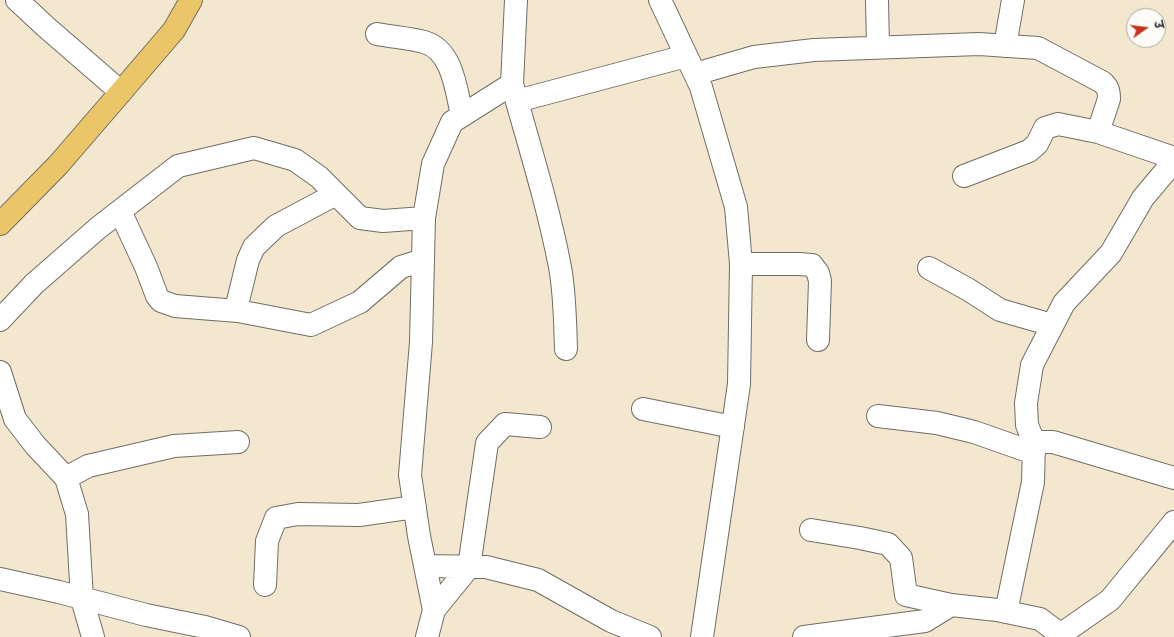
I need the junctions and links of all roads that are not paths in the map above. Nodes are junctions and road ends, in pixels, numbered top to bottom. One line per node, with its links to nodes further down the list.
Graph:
1 (17, 0): 11 (street)
2 (191, 0): 11 (main road)
3 (516, 0): 12 (street)
4 (660, 0): 10 (street)
5 (876, 0): 9 (street)
6 (1013, 0): 8 (street)
7 (378, 34): 13 (street)
8 (1005, 46): 9 (street); 14 (street)
9 (878, 47): 10 (street)
10 (690, 65): 12 (street); 23 (street)
11 (121, 92): 21 (main road)
12 (514, 93): 13 (street); 29 (street)
13 (462, 115): 20 (street)
14 (1098, 132): 15 (street); 17 (street)
15 (1174, 158)
16 (1174, 161): 27 (street)
17 (964, 176)
18 (336, 194): 19 (street); 20 (street); 25 (street)
19 (120, 211): 25 (street); 26 (street)
20 (424, 218): 22 (street)
21 (0, 224)
22 (422, 260): 25 (street); 39 (street)
23 (741, 264): 28 (street); 34 (street)
24 (929, 268): 27 (street)
25 (238, 311)
26 (0, 320)
27 (1052, 325): 36 (street)
28 (818, 340)
29 (566, 349)
30 (0, 372): 37 (street)
31 (643, 409): 34 (street)
32 (878, 416): 36 (street)
33 (540, 427): 43 (street)
34 (733, 427): 56 (street)
35 (238, 442): 37 (street)
36 (1034, 447): 38 (street); 49 (street)
37 (66, 478): 46 (street)
38 (1174, 478)
39 (415, 506): 42 (street); 45 (street)
40 (1174, 522): 51 (street)
41 (811, 530): 47 (street)
42 (426, 566): 43 (street); 48 (street)
43 (470, 567): 48 (street); 55 (street)
44 (0, 579): 46 (street)
45 (265, 585)
46 (82, 599): 50 (street); 52 (street)
47 (951, 605): 49 (street); 58 (street)
48 (434, 610): 54 (street)
49 (1006, 612): 51 (street)
50 (201, 632): 53 (street)
51 (1058, 636)
52 (93, 637)
53 (239, 637)
54 (428, 637)
55 (650, 637)
56 (702, 637)
57 (804, 637): 58 (street)
58 (807, 637)

